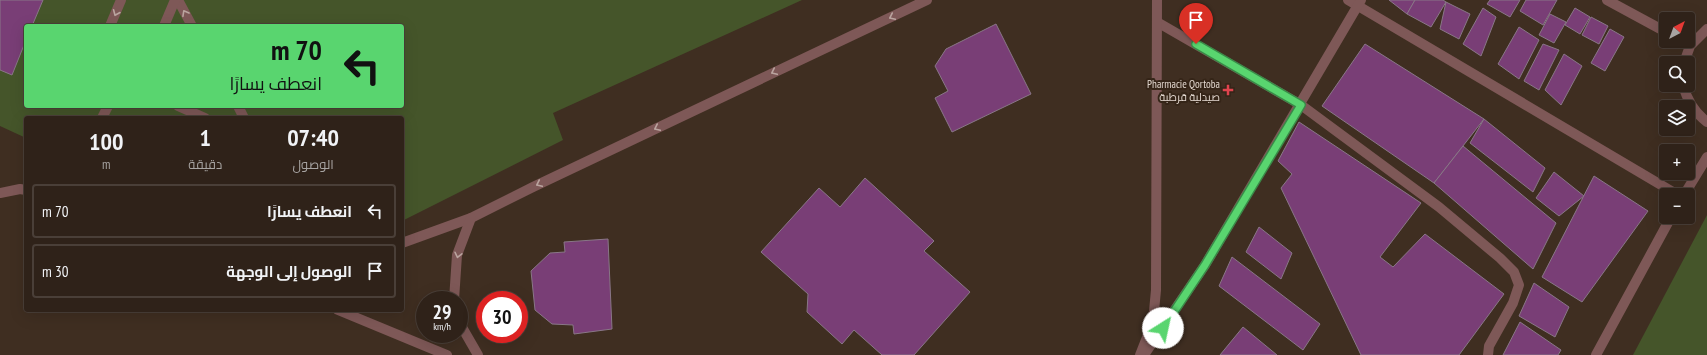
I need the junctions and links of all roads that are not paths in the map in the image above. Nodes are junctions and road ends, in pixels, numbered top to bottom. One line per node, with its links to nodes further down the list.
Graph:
1 (121, 0): 9 (street, one-way to 9)
2 (177, 0): 10 (street); 11 (street, one-way to 2)
3 (927, 0): 25 (street, one-way to 25)
4 (1157, 0): 8 (street)
5 (1348, 0): 7 (street)
6 (1607, 0): 12 (street)
7 (1360, 3): 16 (street); 21 (street)
8 (1157, 22): 16 (street); 33 (street)
9 (111, 24)
10 (165, 24)
11 (191, 24)
12 (1659, 28)
13 (1707, 29): 14 (street)
14 (1695, 37)
15 (1686, 92): 19 (street)
16 (1301, 105): 34 (street); 35 (street)
17 (182, 108): 18 (street)
18 (200, 116)
19 (1707, 122)
20 (1707, 157): 22 (street)
21 (1666, 188)
22 (1688, 188)
23 (24, 190): 24 (street)
24 (0, 193)
25 (471, 218): 27 (street); 28 (street, one-way to 28)
26 (1667, 224): 36 (street)
27 (404, 242)
28 (455, 291)
29 (343, 312): 31 (street)
30 (468, 338): 32 (street)
31 (447, 355)
32 (478, 355)
33 (1140, 355)
34 (1144, 355)
35 (1488, 355)
36 (1596, 355)

